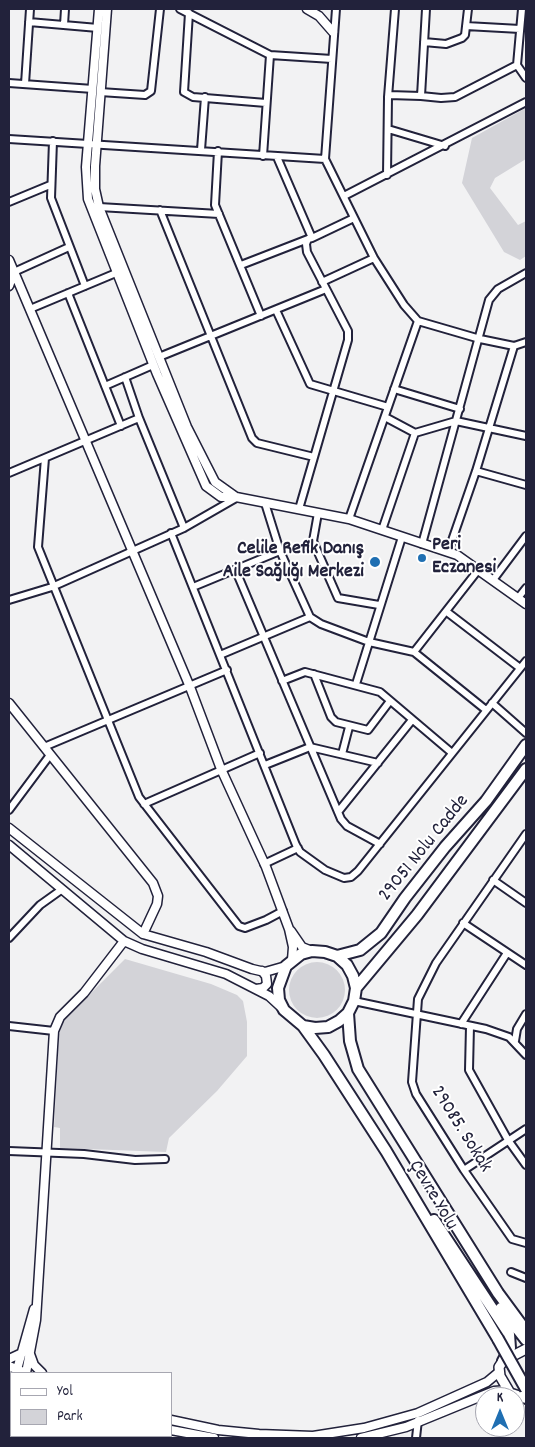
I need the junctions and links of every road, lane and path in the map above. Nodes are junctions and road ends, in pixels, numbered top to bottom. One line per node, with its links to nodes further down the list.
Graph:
1 (30, 9): 13 (street)
2 (65, 9): 14 (street)
3 (99, 9): 16 (street)
4 (107, 9): 27 (street)
5 (160, 9): 27 (street)
6 (307, 9): 18 (street)
7 (336, 9): 18 (street)
8 (395, 9): 28 (street)
9 (426, 9): 19 (street)
10 (468, 9): 15 (street)
11 (522, 9): 17 (street)
12 (185, 11): 20 (street); 30 (street)
13 (29, 22): 14 (street); 25 (street)
14 (64, 25): 16 (street)
15 (466, 26): 17 (street); 19 (street)
16 (98, 28): 26 (street)
17 (520, 29): 22 (street)
18 (333, 32): 21 (street)
19 (424, 42): 29 (street)
20 (270, 55): 21 (street); 32 (street)
21 (332, 59): 43 (street)
22 (517, 65): 23 (street); 29 (street)
23 (526, 78)
24 (9, 83): 25 (street)
25 (25, 84): 26 (street)
26 (93, 89): 36 (street)
27 (100, 92): 37 (street)
28 (389, 95): 29 (street); 33 (street)
29 (421, 96)
30 (205, 97): 32 (street); 39 (street)
31 (526, 102): 38 (street)
32 (266, 103): 41 (street)
33 (388, 129): 38 (street); 44 (street)
34 (9, 139): 35 (street)
35 (53, 141): 36 (street); 45 (street)
36 (88, 144): 37 (street); 58 (street)
37 (97, 144): 39 (street); 48 (street)
38 (445, 146): 44 (street)
39 (202, 150): 40 (street)
40 (218, 151): 41 (street); 50 (street)
41 (263, 156): 42 (street)
42 (276, 157): 43 (street); 52 (street)
43 (325, 159): 46 (street)
44 (386, 175): 46 (street)
45 (50, 185): 47 (street); 53 (street)
46 (344, 196): 51 (street)
47 (9, 202)
48 (99, 207): 49 (street); 73 (street)
49 (160, 210): 50 (street); 69 (street)
50 (218, 214): 56 (street)
51 (354, 218): 52 (street); 54 (street)
52 (310, 239): 56 (street); 60 (street)
53 (69, 247): 57 (street); 62 (street)
54 (374, 258): 60 (street); 68 (street)
55 (9, 260): 57 (street)
56 (241, 265): 67 (street)
57 (14, 272): 61 (street); 65 (street)
58 (116, 272): 62 (street); 74 (street)
59 (526, 273): 70 (street)
60 (322, 282): 63 (street)
61 (9, 286)
62 (85, 286): 64 (street)
63 (326, 290): 66 (street); 78 (street)
64 (68, 293): 65 (street); 76 (street)
65 (30, 309): 88 (street)
66 (276, 310): 67 (street); 78 (street)
67 (261, 316): 69 (street)
68 (418, 321): 70 (street); 77 (street)
69 (212, 336): 73 (street); 89 (street)
70 (480, 339): 72 (street); 80 (street)
71 (526, 342): 72 (street)
72 (514, 346): 85 (street)
73 (159, 357): 94 (street)
74 (153, 365): 75 (street); 94 (street)
75 (125, 378): 76 (street); 82 (street)
76 (105, 386): 84 (street)
77 (394, 389): 79 (street); 80 (street)
78 (333, 392): 79 (street); 89 (street)
79 (388, 407): 81 (street)
80 (460, 409): 83 (street)
81 (385, 417): 86 (street); 98 (street)
82 (139, 418): 84 (street); 99 (street)
83 (456, 421): 85 (street); 86 (street); 104 (street)
84 (121, 426): 88 (street)
85 (488, 428): 87 (street); 91 (street)
86 (415, 433): 100 (street)
87 (526, 436)
88 (85, 441): 90 (street); 105 (street)
89 (314, 457): 96 (street)
90 (45, 458): 92 (street); 112 (street)
91 (476, 471): 93 (street); 107 (street)
92 (9, 473)
93 (526, 485)
94 (237, 497): 95 (street); 99 (street)
95 (265, 503): 96 (street); 106 (street)
96 (299, 510): 97 (street)
97 (318, 513): 98 (street); 117 (street)
98 (349, 520): 100 (street)
99 (184, 528): 101 (street)
100 (382, 530): 103 (street)
101 (171, 533): 105 (street); 111 (street)
102 (526, 536): 110 (street)
103 (402, 537): 104 (street); 117 (street)
104 (422, 544): 107 (street)
105 (132, 550): 112 (street); 130 (street)
106 (280, 551): 109 (street); 119 (street)
107 (448, 552): 108 (street)
108 (479, 569): 110 (street); 118 (street)
109 (236, 571): 111 (street); 120 (street)
110 (493, 580): 114 (street)
111 (193, 586): 123 (street)
112 (52, 587): 115 (street); 136 (street)
113 (526, 588): 114 (street)
114 (518, 598): 116 (street)
115 (9, 600)
116 (526, 604)
117 (379, 605): 121 (street)
118 (447, 612): 122 (street); 125 (street)
119 (310, 617): 120 (street); 121 (street)
120 (264, 638): 123 (street); 128 (street)
121 (369, 642): 122 (street); 129 (street)
122 (414, 652): 134 (street)
123 (220, 655): 126 (street)
124 (526, 661): 125 (street)
125 (520, 668): 133 (street)
126 (226, 670): 130 (street); 142 (street)
127 (314, 674): 128 (street); 129 (street); 137 (street)
128 (282, 681): 141 (street)
129 (356, 684): 131 (street)
130 (190, 687): 136 (street); 148 (street)
131 (390, 701): 135 (street); 137 (street)
132 (9, 703): 140 (street)
133 (492, 703): 134 (street); 138 (street)
134 (486, 710): 143 (street)
135 (412, 720): 143 (street); 146 (street)
136 (108, 721): 140 (street); 150 (street)
137 (349, 727): 144 (street)
138 (526, 732)
139 (526, 745): 170 (main road, 29051 Nolu Cadde)
140 (44, 747): 145 (street)
141 (310, 747): 144 (street); 147 (street); 152 (street)
142 (260, 753): 147 (street); 148 (street)
143 (452, 753): 155 (street)
144 (342, 754): 146 (street)
145 (50, 755): 151 (street); 165 (street)
146 (378, 763): 152 (street)
147 (265, 765): 157 (street)
148 (221, 769): 150 (street); 158 (street)
149 (526, 769): 174 (main road, 29051 Nolu Cadde)
150 (144, 804): 162 (street)
151 (9, 810)
152 (338, 812): 155 (street)
153 (9, 828): 165 (street)
154 (525, 837): 159 (street, 29085. Sokak)
155 (380, 844): 157 (street)
156 (9, 845): 160 (street)
157 (298, 848): 158 (street)
158 (264, 864): 162 (street)
159 (492, 880): 161 (street); 163 (street, 29085. Sokak)
160 (61, 890): 166 (street); 167 (street)
161 (526, 903)
162 (283, 911): 164 (street)
163 (462, 923): 169 (street); 179 (street, 29085. Sokak)
164 (289, 929): 168 (street); 171 (street)
165 (143, 934): 173 (street)
166 (9, 938)
167 (124, 941): 175 (street); 185 (street)
168 (312, 951): 170 (main road, 29051 Nolu Cadde); 171 (main road)
169 (507, 953): 172 (street); 181 (street)
170 (337, 956): 174 (main road)
171 (289, 963): 173 (street); 177 (main road)
172 (526, 965)
173 (262, 971): 175 (street)
174 (356, 988): 176 (main road)
175 (256, 989): 177 (street)
176 (354, 1001): 178 (main road); 179 (street)
177 (284, 1010): 183 (main road)
178 (348, 1012): 183 (main road); 191 (main road, Çevre Yolu)
179 (416, 1014): 181 (street); 196 (street, 29085. Sokak)
180 (526, 1014): 186 (street)
181 (461, 1024): 184 (street)
182 (9, 1026): 185 (street)
183 (303, 1026): 188 (main road, Çevre Yolu)
184 (470, 1026): 186 (street); 190 (street)
185 (54, 1031): 193 (street)
186 (514, 1041): 187 (street)
187 (526, 1055)
188 (367, 1123): 207 (main road); 214 (main road, Çevre Yolu, bridge)
189 (526, 1129): 190 (street)
190 (508, 1140): 195 (street); 196 (street)
191 (404, 1145): 200 (main road, Çevre Yolu); 203 (main road)
192 (9, 1151): 193 (street)
193 (46, 1153): 194 (street); 205 (street)
194 (165, 1159)
195 (526, 1165)
196 (464, 1170): 197 (street, 29085. Sokak)
197 (526, 1243)
198 (511, 1272): 199 (street)
199 (526, 1278)
200 (502, 1298): 201 (main road); 202 (main road, Çevre Yolu)
201 (526, 1318)
202 (526, 1332)
203 (526, 1340)
204 (526, 1349): 207 (main road)
205 (27, 1353): 206 (street); 209 (street); 210 (street); 211 (street)
206 (9, 1359)
207 (503, 1361): 212 (main road)
208 (9, 1366): 209 (street)
209 (17, 1371)
210 (27, 1372)
211 (41, 1372)
212 (499, 1372): 213 (main road); 216 (street)
213 (506, 1387)
214 (521, 1387)
215 (475, 1399): 218 (street)
216 (418, 1413): 217 (street); 218 (street)
217 (172, 1420)
218 (418, 1422): 221 (street); 222 (street)
219 (172, 1430): 220 (street)
220 (214, 1438)
221 (361, 1438)
222 (416, 1438)

